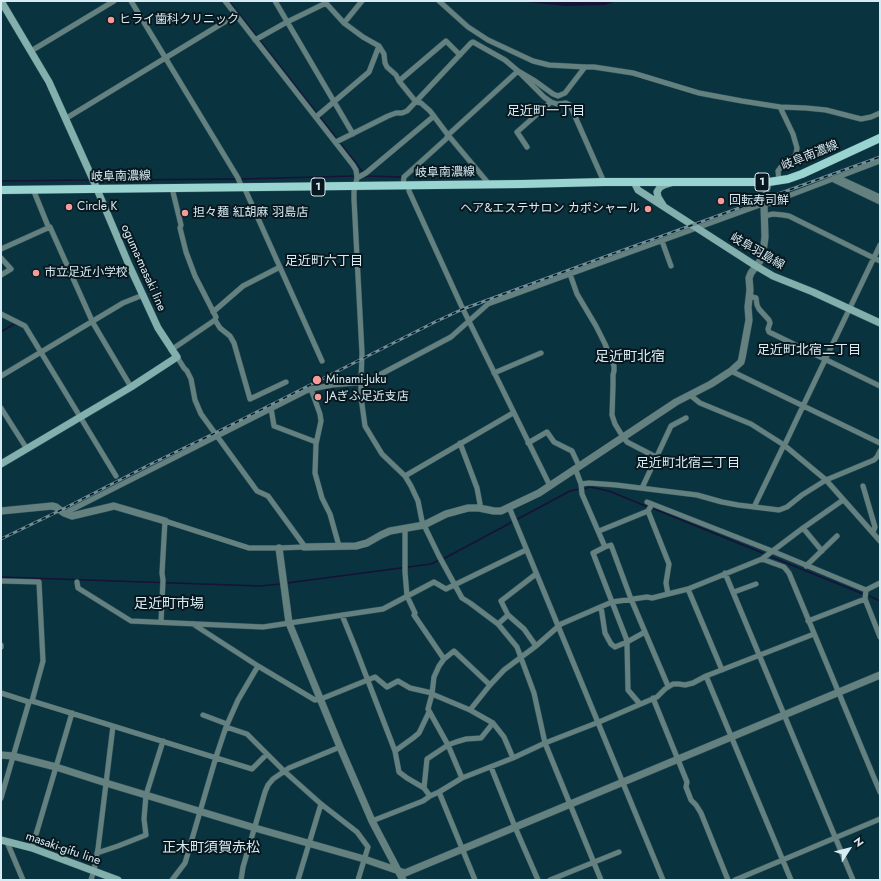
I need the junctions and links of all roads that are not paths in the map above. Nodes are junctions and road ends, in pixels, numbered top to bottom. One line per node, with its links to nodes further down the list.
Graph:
1 (1, 1): 14 (main road, oguma-masaki line)
2 (114, 1): 14 (street)
3 (131, 1): 16 (street)
4 (225, 1): 9 (street)
5 (275, 1): 10 (street)
6 (362, 1): 11 (street)
7 (439, 1): 17 (street)
8 (325, 2): 10 (street); 11 (street)
9 (236, 15): 12 (street); 16 (street)
10 (288, 22): 12 (street); 22 (street)
11 (344, 24): 13 (street)
12 (255, 40): 26 (street)
13 (379, 46): 19 (street); 22 (street)
14 (31, 51): 27 (main road, oguma-masaki line)
15 (460, 55): 18 (street); 19 (street); 20 (street)
16 (166, 58): 27 (street); 45 (street)
17 (585, 67): 18 (street); 23 (street)
18 (518, 71): 21 (street); 29 (street)
19 (399, 81): 20 (street)
20 (416, 102): 25 (street); 28 (street)
21 (551, 102): 32 (street); 39 (street)
22 (334, 103): 26 (street); 28 (street)
23 (780, 107): 24 (street); 36 (street)
24 (880, 112)
25 (434, 116): 29 (street); 38 (street)
26 (316, 117): 31 (street)
27 (66, 119): 47 (main road, oguma-masaki line)
28 (352, 134): 31 (street)
29 (448, 135): 42 (street); 43 (street)
30 (880, 138): 36 (main road, 岐阜南濃線 / 1)
31 (336, 142): 38 (street)
32 (527, 147)
33 (880, 161): 34 (street)
34 (840, 176): 35 (street); 49 (street)
35 (834, 178): 50 (street); 51 (street)
36 (779, 180): 41 (main road, 岐阜南濃線 / 1)
37 (677, 181): 40 (main road, 岐阜南濃線 / 1); 41 (main road, 岐阜南濃線 / 1); 52 (main road)
38 (357, 182): 43 (main road, 岐阜南濃線 / 1); 45 (main road, 岐阜南濃線 / 1); 86 (street)
39 (604, 182): 40 (main road, 岐阜南濃線 / 1); 42 (main road, 岐阜南濃線 / 1)
40 (634, 182): 52 (main road, 岐阜羽島線)
41 (768, 182): 51 (street)
42 (489, 184): 43 (main road, 岐阜南濃線 / 1)
43 (406, 186): 74 (street)
44 (172, 188): 45 (main road, 岐阜南濃線 / 1); 47 (main road, 岐阜南濃線 / 1); 70 (street)
45 (243, 188): 64 (street)
46 (33, 189): 47 (main road, 岐阜南濃線 / 1); 48 (main road, 岐阜南濃線 / 1); 54 (street)
47 (96, 189): 67 (main road, oguma-masaki line)
48 (1, 190)
49 (880, 197)
50 (880, 202)
51 (764, 205): 53 (street); 55 (street)
52 (664, 207): 55 (main road, 岐阜羽島線)
53 (764, 216): 60 (street); 63 (street)
54 (50, 227): 58 (street); 73 (street)
55 (696, 228): 56 (street); 63 (main road, 岐阜羽島線)
56 (662, 241): 62 (street); 65 (street)
57 (880, 245): 60 (street)
58 (1, 249)
59 (1, 258): 66 (street)
60 (874, 258): 61 (street); 69 (street)
61 (880, 261)
62 (670, 266)
63 (756, 266): 68 (street); 69 (main road, 岐阜羽島線)
64 (280, 267): 70 (street); 81 (street)
65 (570, 274): 74 (street); 98 (street)
66 (1, 275)
67 (143, 294): 73 (street); 76 (main road, oguma-masaki line)
68 (749, 296): 80 (street); 82 (street)
69 (849, 308): 75 (main road, 岐阜羽島線); 80 (street)
70 (213, 312): 72 (street)
71 (1, 314): 77 (street)
72 (215, 320): 76 (street); 85 (street)
73 (92, 321): 77 (street); 88 (street)
74 (468, 321): 83 (street); 86 (street)
75 (880, 324)
76 (171, 350): 79 (main road, oguma-masaki line)
77 (41, 352): 84 (street); 95 (street)
78 (541, 353): 83 (street)
79 (177, 357): 88 (main road); 97 (street)
80 (825, 359): 87 (street); 91 (street)
81 (322, 361)
82 (731, 371): 90 (street); 91 (street)
83 (494, 374): 94 (street)
84 (1, 376)
85 (286, 382)
86 (361, 382): 89 (street); 110 (street)
87 (880, 386)
88 (131, 387): 95 (main road)
89 (311, 389): 93 (street); 99 (street)
90 (690, 395): 98 (street); 103 (street)
91 (802, 406): 102 (street); 103 (street)
92 (1, 408): 104 (street)
93 (270, 408): 97 (street); 99 (street)
94 (513, 413): 100 (street); 101 (street)
95 (80, 417): 104 (main road); 109 (street)
96 (686, 418): 106 (street)
97 (217, 435): 122 (street); 132 (street)
98 (623, 437): 106 (street); 108 (street)
99 (316, 442): 131 (street)
100 (460, 443): 110 (street); 119 (street)
101 (528, 443): 108 (street); 113 (street)
102 (880, 443)
103 (784, 445): 111 (street); 118 (street)
104 (27, 449): 107 (main road)
105 (880, 451): 111 (street)
106 (656, 458): 115 (street)
107 (1, 464)
108 (577, 467): 112 (street); 113 (street)
109 (116, 476)
110 (405, 476): 124 (street)
111 (826, 480): 116 (street); 118 (street)
112 (581, 484): 115 (street); 127 (street)
113 (550, 486): 117 (street)
114 (863, 486): 128 (street)
115 (642, 488): 118 (street)
116 (843, 500): 126 (street); 128 (street)
117 (509, 507): 119 (street); 135 (street)
118 (754, 507)
119 (479, 508): 124 (street)
120 (1, 511): 122 (street)
121 (648, 511): 127 (street); 136 (street); 150 (street)
122 (67, 514): 123 (street)
123 (165, 522): 134 (street); 159 (street)
124 (424, 524): 125 (street); 146 (street)
125 (405, 528): 131 (street); 151 (street)
126 (803, 528): 136 (street); 137 (street)
127 (598, 531): 133 (street)
128 (873, 532): 130 (street)
129 (837, 536): 137 (street)
130 (880, 540)
131 (339, 546): 132 (street)
132 (304, 547): 134 (street)
133 (605, 547): 152 (street); 154 (street)
134 (280, 548): 160 (street)
135 (526, 550): 141 (street); 146 (street)
136 (772, 551): 138 (street); 139 (street)
137 (822, 551): 139 (street)
138 (762, 559): 140 (street); 158 (street)
139 (806, 566): 148 (street)
140 (726, 573): 147 (street); 149 (street)
141 (536, 574): 157 (street); 163 (street)
142 (1, 581): 184 (street)
143 (77, 582): 159 (street)
144 (880, 583): 148 (street)
145 (756, 584): 149 (street)
146 (455, 585): 151 (street); 162 (street)
147 (688, 589): 150 (street); 173 (street)
148 (866, 590): 153 (street)
149 (734, 592): 169 (street)
150 (668, 594): 152 (street)
151 (407, 596): 156 (street); 171 (street)
152 (631, 599): 154 (street); 164 (street)
153 (865, 599): 158 (street); 166 (street)
154 (612, 602): 155 (street); 167 (street)
155 (601, 607): 163 (street); 167 (street)
156 (342, 615): 160 (street); 176 (street)
157 (508, 615): 162 (street); 168 (street)
158 (808, 621): 165 (street)
159 (161, 622): 161 (street)
160 (289, 623): 161 (street); 183 (street)
161 (192, 624): 172 (street)
162 (498, 624): 170 (street)
163 (558, 626): 168 (street); 191 (street)
164 (645, 632): 167 (street); 178 (street)
165 (814, 634): 169 (street); 179 (street)
166 (880, 637)
167 (627, 642): 185 (street)
168 (536, 646): 170 (street)
169 (759, 655): 173 (street); 190 (street)
170 (521, 658): 177 (street); 197 (street)
171 (444, 659): 177 (street); 181 (street)
172 (258, 666): 183 (street); 193 (street)
173 (722, 670): 175 (street)
174 (880, 675): 179 (street)
175 (706, 676): 178 (street); 195 (street)
176 (368, 680): 181 (street); 183 (street); 200 (street)
177 (490, 685): 186 (street)
178 (668, 686): 182 (street)
179 (839, 692): 190 (street); 215 (street)
180 (1, 694): 184 (street)
181 (432, 694): 186 (street); 187 (street)
182 (653, 698): 185 (street); 206 (street)
183 (321, 699): 199 (street)
184 (31, 701): 188 (street); 203 (street)
185 (640, 704): 191 (street)
186 (470, 710): 192 (street)
187 (429, 712): 198 (street); 200 (street)
188 (72, 713): 194 (street); 207 (street)
189 (203, 715): 193 (street)
190 (784, 715): 195 (street); 226 (street)
191 (599, 722): 197 (street); 211 (street)
192 (493, 723): 198 (street); 205 (street)
193 (227, 725): 201 (street); 204 (street)
194 (113, 726): 196 (street); 212 (street)
195 (732, 737): 206 (street); 234 (street)
196 (163, 741): 204 (street); 216 (street)
197 (545, 743): 205 (street); 220 (street)
198 (448, 745): 210 (street); 213 (street)
199 (340, 747): 209 (street); 223 (street)
200 (395, 751): 213 (street)
201 (267, 754): 204 (street); 209 (street)
202 (1, 755): 203 (street)
203 (13, 756): 207 (street); 218 (street)
204 (216, 757): 221 (street)
205 (513, 758): 208 (street)
206 (678, 759): 211 (street); 251 (street)
207 (56, 767): 212 (street); 229 (street)
208 (491, 767): 210 (street); 224 (street)
209 (284, 771): 219 (street); 225 (street)
210 (462, 778): 214 (street)
211 (623, 782): 220 (street); 250 (street)
212 (106, 784): 216 (street); 232 (street)
213 (424, 788): 217 (street)
214 (439, 792): 217 (street); 230 (street)
215 (880, 792)
216 (146, 795): 221 (street); 232 (street)
217 (430, 796): 223 (street)
218 (1, 798)
219 (321, 804): 228 (street); 233 (street)
220 (569, 804): 224 (street); 235 (street)
221 (200, 811): 225 (street); 241 (street)
222 (880, 819): 226 (street)
223 (372, 821): 237 (street)
224 (515, 827): 230 (street); 247 (street)
225 (255, 828): 228 (street); 242 (street)
226 (836, 838): 234 (street); 254 (street)
227 (4, 841): 229 (main road, masaki-gifu line); 238 (street)
228 (309, 844): 233 (street); 243 (street)
229 (32, 848): 236 (main road, masaki-gifu line)
230 (462, 849): 237 (street); 246 (street)
231 (619, 852): 235 (street)
232 (97, 853): 236 (street)
233 (364, 859): 237 (street); 244 (street)
234 (782, 860): 252 (street); 253 (street)
235 (594, 862): 248 (street); 249 (street)
236 (94, 870): 239 (street); 240 (main road, masaki-gifu line)
237 (399, 872): 245 (street)
238 (23, 880)
239 (91, 880)
240 (118, 880)
241 (172, 880)
242 (241, 880)
243 (298, 880)
244 (358, 880)
245 (403, 880)
246 (475, 880)
247 (538, 880)
248 (550, 880)
249 (601, 880)
250 (664, 880)
251 (728, 880)
252 (735, 880)
253 (791, 880)
254 (853, 880)

